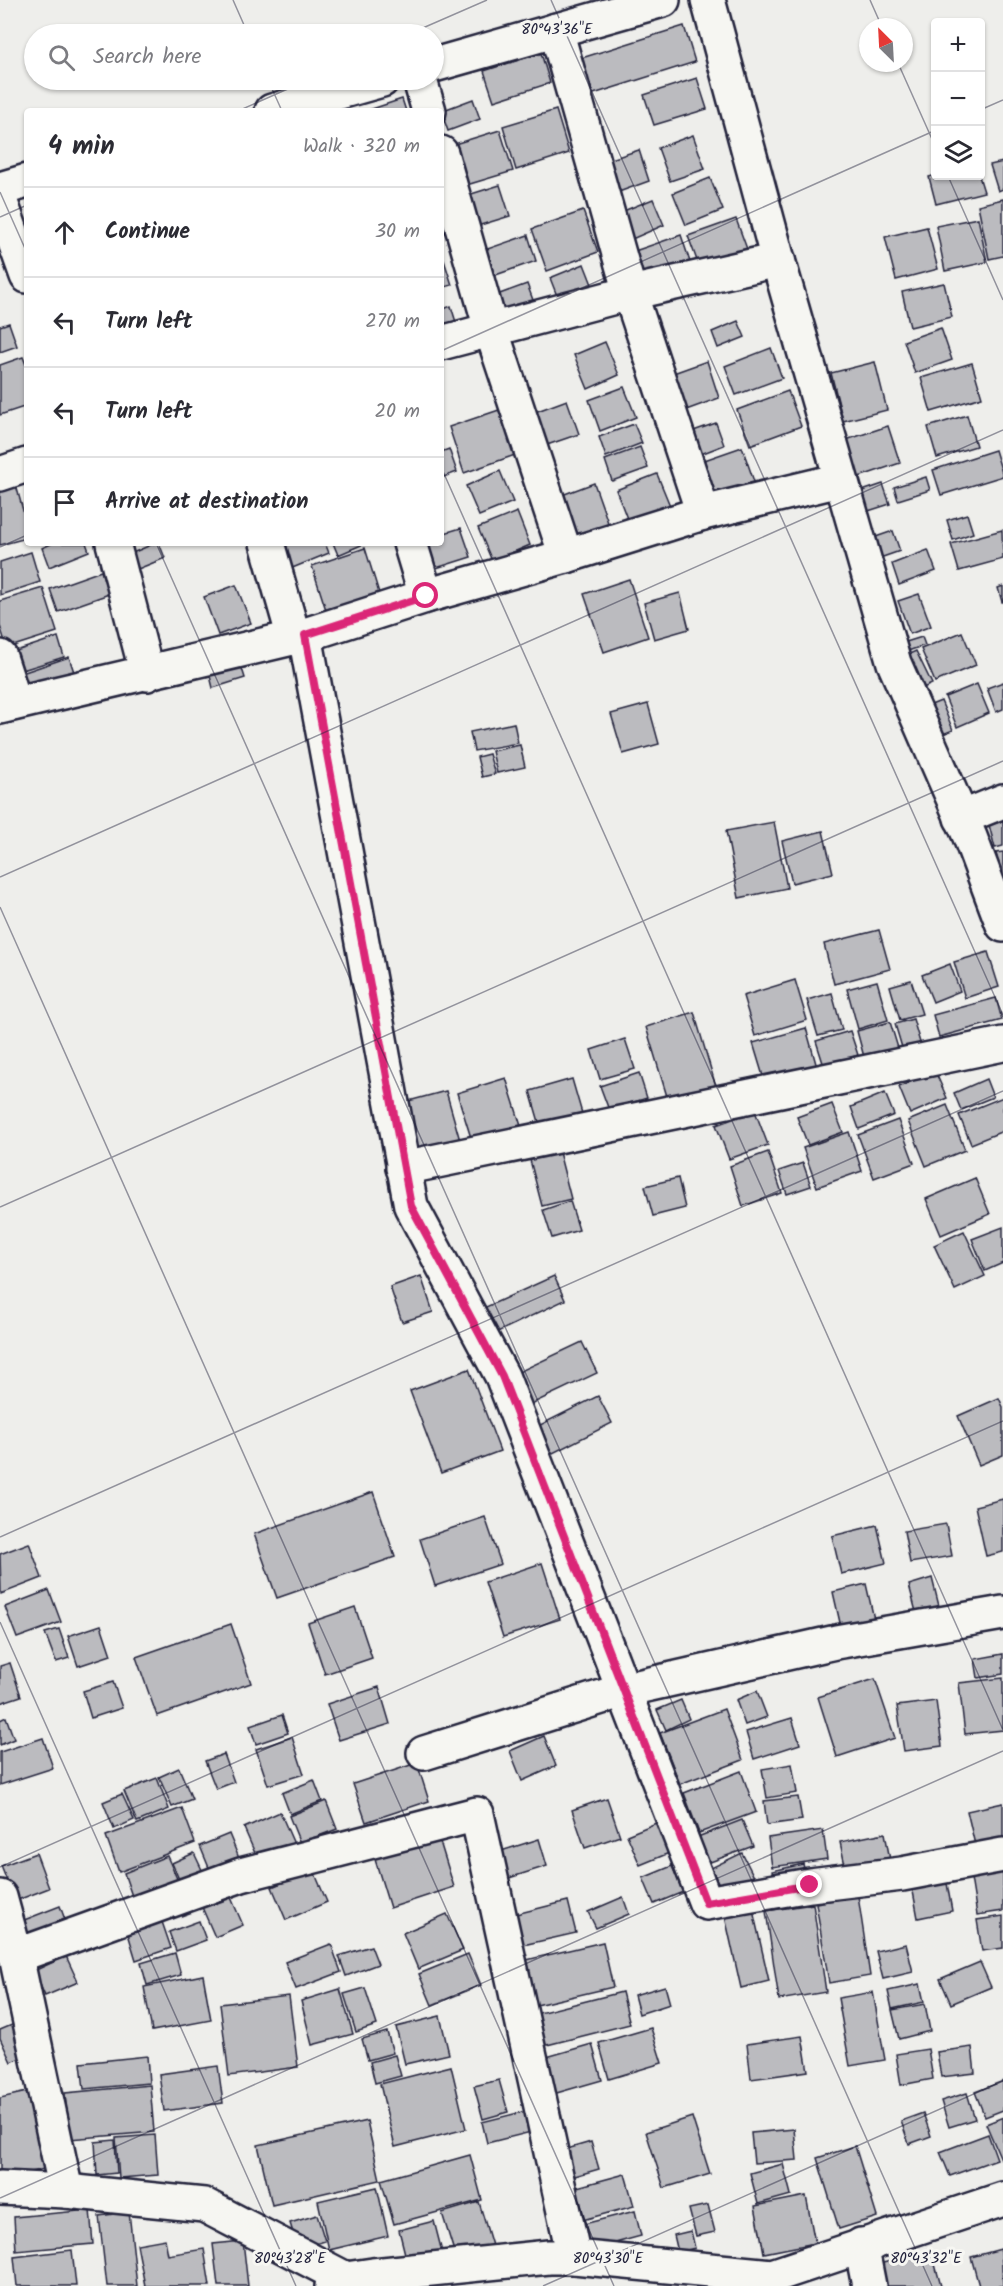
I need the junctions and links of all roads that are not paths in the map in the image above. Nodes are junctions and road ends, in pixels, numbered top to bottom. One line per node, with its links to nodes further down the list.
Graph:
1 (663, 0): 3 (street)
2 (708, 0): 13 (street)
3 (556, 30): 4 (street); 15 (street)
4 (444, 62)
5 (346, 90): 7 (street)
6 (423, 90): 8 (street)
7 (282, 108)
8 (428, 108)
9 (444, 164): 16 (street)
10 (24, 182): 11 (street)
11 (0, 189)
12 (0, 200): 14 (street)
13 (778, 260): 15 (street); 20 (street)
14 (24, 268)
15 (630, 293): 16 (street); 21 (street)
16 (491, 329): 17 (street); 25 (street)
17 (444, 342)
18 (24, 466): 19 (street)
19 (0, 474)
20 (840, 480): 21 (street); 32 (street)
21 (702, 513): 25 (street)
22 (113, 546): 29 (street)
23 (268, 546): 27 (street)
24 (411, 546): 26 (street)
25 (566, 556): 26 (street)
26 (426, 596): 27 (street)
27 (300, 637): 29 (street); 35 (street)
28 (0, 657): 30 (street)
29 (147, 674): 30 (street)
30 (8, 705)
31 (1003, 801): 32 (street)
32 (962, 818): 33 (street)
33 (1003, 925)
34 (1003, 1044): 35 (street)
35 (403, 1168): 37 (street)
36 (1003, 1613): 37 (street)
37 (624, 1690): 38 (street); 39 (street)
38 (423, 1753)
39 (1003, 1855)
40 (0, 1898): 41 (street)
41 (16, 1956): 43 (street); 46 (street)
42 (0, 2188): 43 (street)
43 (66, 2191): 48 (street)
44 (1003, 2199): 45 (street)
45 (861, 2245): 47 (street); 49 (street)
46 (574, 2257): 47 (street); 48 (street)
47 (767, 2281)
48 (357, 2282)
49 (869, 2286)

